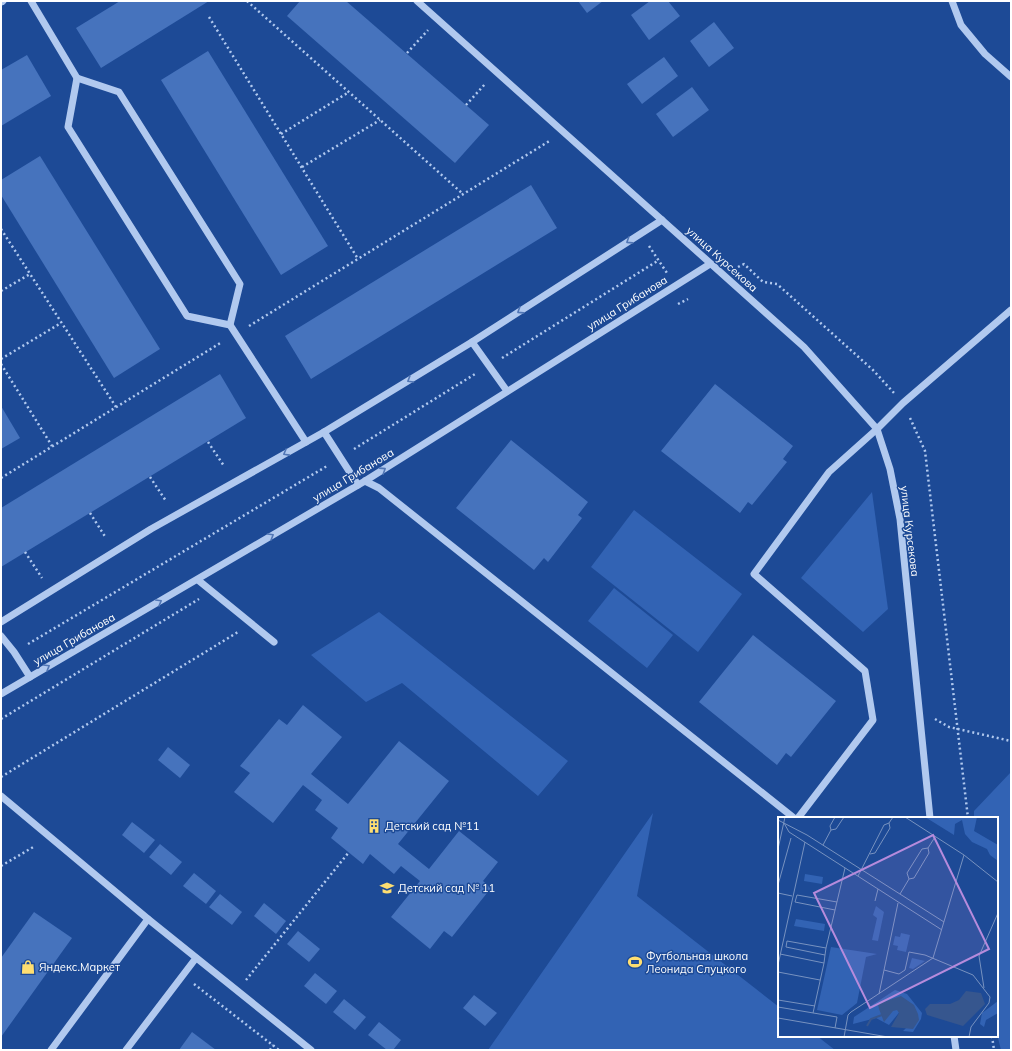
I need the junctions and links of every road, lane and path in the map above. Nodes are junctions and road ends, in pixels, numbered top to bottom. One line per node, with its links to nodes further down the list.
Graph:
1 (31, 1): 10 (street)
2 (248, 1): 11 (path)
3 (417, 1): 6 (street, улица Курсекова)
4 (952, 1): 9 (street)
5 (209, 17): 15 (path)
6 (437, 20): 7 (path); 8 (street, улица Курсекова)
7 (407, 53)
8 (497, 73): 12 (path); 14 (street, улица Курсекова)
9 (1011, 77)
10 (77, 78): 26 (street); 26 (street)
11 (349, 92): 13 (path); 15 (path)
12 (466, 104)
13 (380, 120): 16 (path); 17 (path)
14 (563, 133): 17 (path); 18 (street, улица Курсекова)
15 (281, 134): 16 (path)
16 (302, 167): 20 (path)
17 (463, 194): 20 (path)
18 (662, 220): 21 (street, улица Курсекова); 28 (street, one-way to 28)
19 (1, 229): 22 (path)
20 (358, 259): 27 (path)
21 (710, 264): 31 (street, улица Грибанова); 33 (street, улица Курсекова)
22 (30, 274): 23 (path); 25 (path)
23 (1, 292)
24 (1011, 310): 33 (street)
25 (61, 323): 29 (path); 32 (path)
26 (230, 325): 27 (street)
27 (236, 334): 32 (path); 36 (street)
28 (472, 342): 31 (street); 34 (street, one-way to 34)
29 (1, 359)
30 (1, 364): 37 (path)
31 (507, 391): 41 (street, улица Грибанова, one-way to 31)
32 (116, 407): 37 (path)
33 (877, 429): 55 (street, улица Курсекова); 60 (street)
34 (324, 432): 36 (street); 42 (street)
35 (208, 442): 38 (path)
36 (306, 442): 49 (street, one-way to 49)
37 (52, 446): 40 (path)
38 (224, 466)
39 (150, 476): 43 (path)
40 (1, 478)
41 (365, 481): 42 (street, улица Грибанова); 59 (street)
42 (358, 485): 48 (street, улица Грибанова, one-way to 42)
43 (166, 501)
44 (90, 513): 45 (path)
45 (106, 538)
46 (25, 552): 47 (path)
47 (42, 578)
48 (198, 580): 50 (street); 53 (street, улица Грибанова, one-way to 48)
49 (1, 622)
50 (251, 624): 52 (street); 57 (path)
51 (1, 636): 53 (street)
52 (274, 642)
53 (30, 677): 54 (street, улица Грибанова)
54 (1, 694)
55 (918, 708): 56 (path); 61 (street, улица Курсекова)
56 (1011, 741)
57 (1, 777)
58 (1, 796): 65 (street)
59 (793, 817)
60 (799, 817)
61 (930, 817)
62 (35, 846): 64 (path)
63 (349, 852): 68 (path)
64 (1, 866)
65 (148, 920): 66 (street); 72 (street)
66 (196, 958): 67 (street); 76 (street)
67 (183, 976): 71 (path); 73 (street)
68 (246, 980)
69 (954, 1037): 77 (street)
70 (992, 1037): 78 (path)
71 (273, 1045): 74 (path); 75 (path)
72 (51, 1050)
73 (126, 1050)
74 (270, 1050)
75 (279, 1050)
76 (311, 1050)
77 (956, 1050)
78 (994, 1050)

